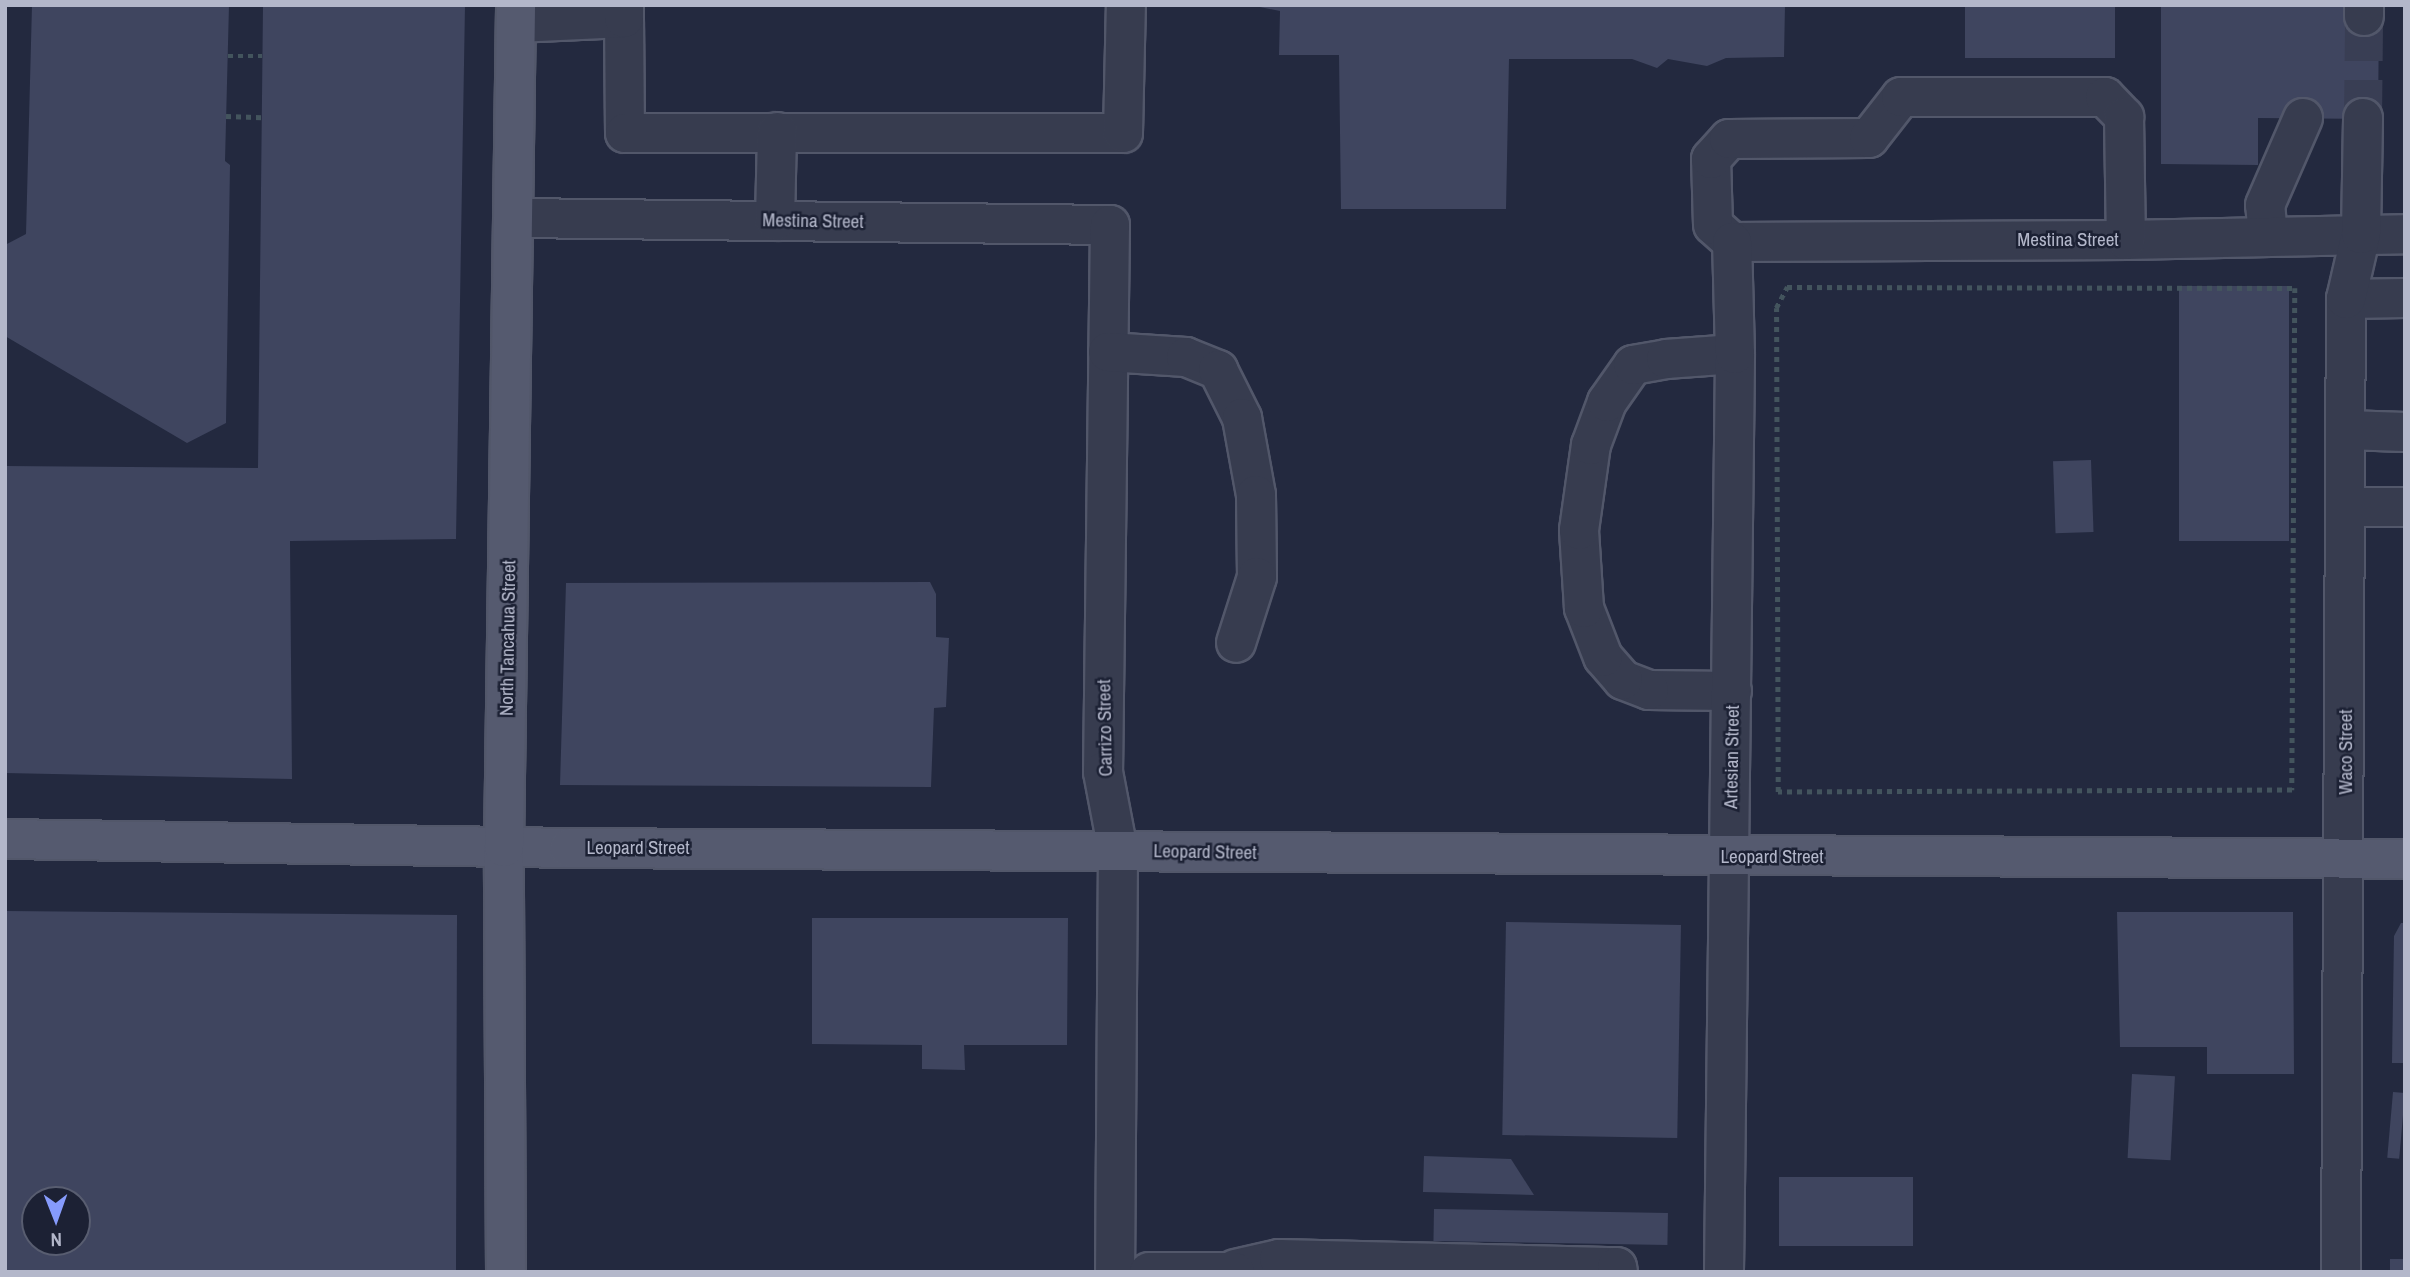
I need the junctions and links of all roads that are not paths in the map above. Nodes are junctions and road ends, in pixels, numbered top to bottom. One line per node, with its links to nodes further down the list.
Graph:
1 (1126, 5): 6 (street)
2 (624, 12): 3 (street); 6 (street)
3 (516, 14): 7 (main road, North Tancahua Street)
4 (2303, 118): 12 (street)
5 (2363, 118): 10 (street, Waco Street)
6 (777, 132): 8 (street)
7 (515, 218): 8 (street, Mestina Street); 26 (main road, North Tancahua Street)
8 (775, 221): 9 (street, Mestina Street)
9 (1110, 225): 17 (street, Carrizo Street)
10 (2361, 234): 11 (street, Mestina Street); 12 (street, Mestina Street); 16 (street, Waco Street)
11 (2405, 234)
12 (2268, 236): 13 (street, Mestina Street)
13 (2126, 240): 14 (street, Mestina Street); 14 (street)
14 (1732, 242): 18 (street, Artesian Street)
15 (2405, 298): 16 (street)
16 (2346, 299): 19 (street, Waco Street)
17 (1108, 352): 23 (street); 27 (street, Carrizo Street)
18 (1735, 354): 24 (street, Artesian Street); 24 (street)
19 (2346, 430): 20 (street); 21 (street, Waco Street)
20 (2405, 432)
21 (2346, 507): 22 (street); 30 (street, Waco Street)
22 (2405, 507)
23 (1236, 643)
24 (1732, 691): 28 (street, Artesian Street)
25 (5, 839): 26 (main road, Leopard Street)
26 (505, 847): 27 (main road, Leopard Street); 32 (main road, North Tancahua Street)
27 (1118, 851): 28 (main road, Leopard Street); 33 (street, Carrizo Street)
28 (1731, 857): 30 (main road, Leopard Street); 36 (street, Artesian Street)
29 (2405, 859): 30 (main road, Leopard Street)
30 (2345, 860): 37 (street, Waco Street)
31 (1236, 1270): 34 (street); 35 (street)
32 (506, 1272)
33 (1115, 1272)
34 (1149, 1272)
35 (1618, 1272)
36 (1724, 1272)
37 (2341, 1272)

